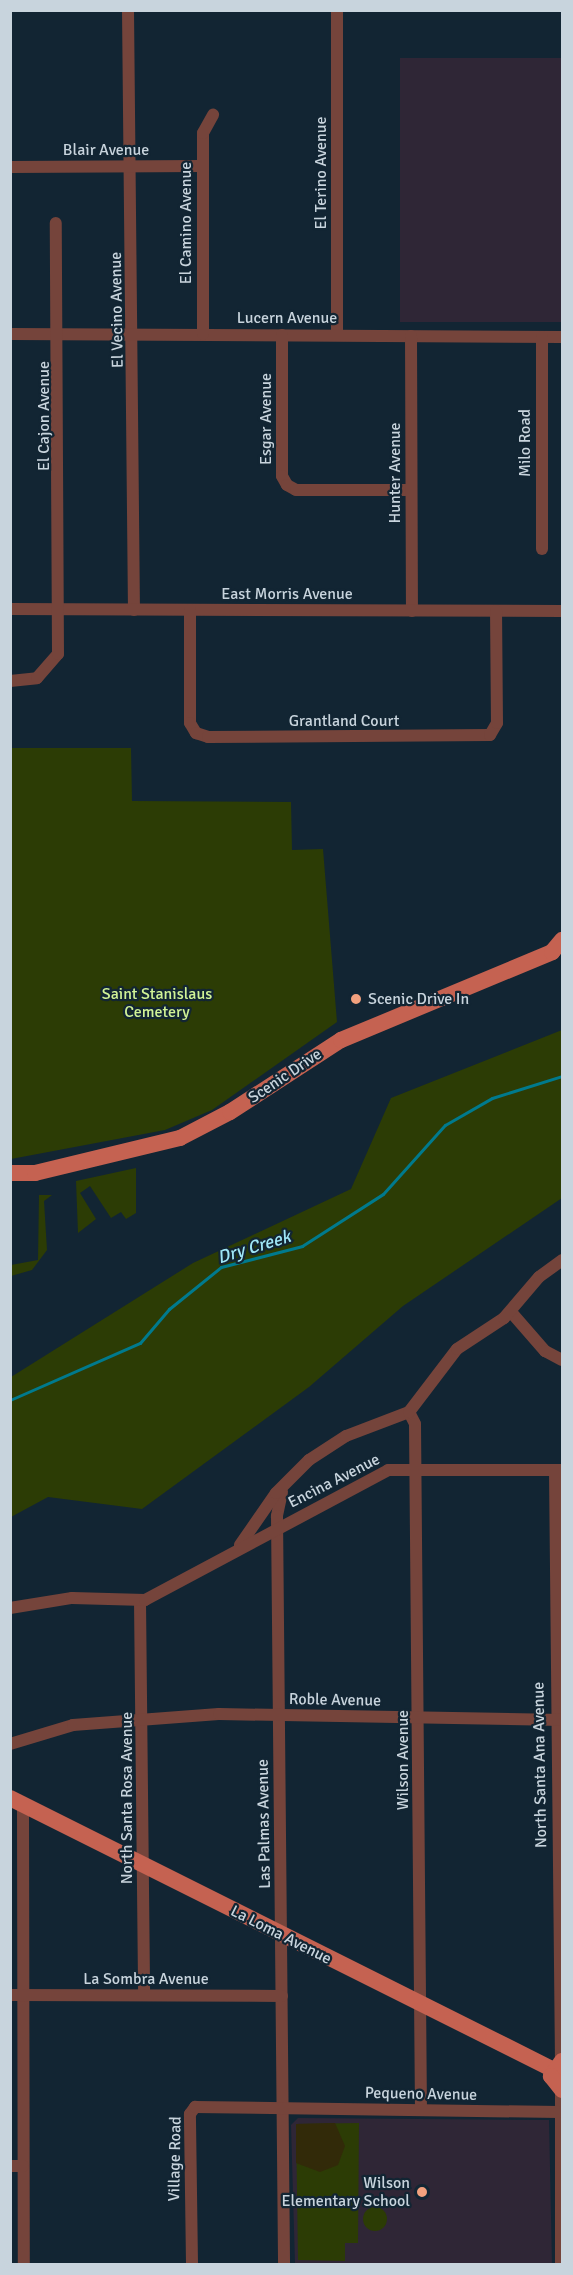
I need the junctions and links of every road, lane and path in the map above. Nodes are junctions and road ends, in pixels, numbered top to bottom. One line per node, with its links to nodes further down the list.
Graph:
1 (128, 10): 6 (street, El Vecino Avenue)
2 (337, 10): 13 (street, El Terino Avenue)
3 (213, 115): 4 (street, El Camino Avenue)
4 (202, 166): 6 (street, Blair Avenue); 11 (street, El Camino Avenue)
5 (10, 167): 6 (street, Blair Avenue)
6 (131, 167): 10 (street, El Vecino Avenue)
7 (56, 223): 9 (street, El Cajon Avenue)
8 (10, 334): 9 (street, Lucern Avenue)
9 (61, 334): 10 (street, Lucern Avenue); 19 (street, El Cajon Avenue)
10 (134, 334): 11 (street, Lucern Avenue); 21 (street, El Vecino Avenue)
11 (203, 334): 12 (street, Lucern Avenue)
12 (282, 335): 13 (street, Lucern Avenue); 17 (street, Esgar Avenue)
13 (337, 335): 14 (street, Lucern Avenue)
14 (411, 336): 15 (street, Lucern Avenue); 17 (street, Hunter Avenue)
15 (542, 337): 16 (street, Lucern Avenue); 18 (street, Milo Road)
16 (562, 337)
17 (411, 490): 23 (street, Hunter Avenue)
18 (542, 549)
19 (60, 608): 20 (street, East Morris Avenue); 21 (street, East Morris Avenue); 26 (street, El Cajon Avenue)
20 (10, 609)
21 (134, 610): 22 (street, East Morris Avenue)
22 (190, 610): 23 (street, East Morris Avenue); 24 (street, Grantland Court)
23 (412, 611): 24 (street, East Morris Avenue)
24 (496, 611): 25 (street, East Morris Avenue)
25 (562, 611)
26 (10, 681)
27 (559, 949): 28 (main road, Scenic Drive)
28 (10, 1173)
29 (562, 1260): 30 (street)
30 (510, 1312): 31 (street); 32 (street)
31 (562, 1360)
32 (409, 1412): 33 (street, Wilson Avenue); 35 (street)
33 (415, 1469): 34 (street, Encina Avenue); 36 (street, Encina Avenue); 41 (street, Wilson Avenue)
34 (559, 1470): 42 (street, North Santa Ana Avenue)
35 (282, 1492): 36 (street, Las Palmas Avenue); 37 (street)
36 (277, 1528): 37 (street, Encina Avenue); 40 (street, Las Palmas Avenue)
37 (235, 1551): 38 (street, Encina Avenue)
38 (140, 1601): 39 (street); 43 (street, North Santa Rosa Avenue)
39 (10, 1608)
40 (279, 1715): 41 (street, Roble Avenue); 43 (street, Roble Avenue); 47 (street, Las Palmas Avenue)
41 (419, 1718): 42 (street, Roble Avenue); 51 (street, Wilson Avenue)
42 (559, 1720): 52 (street, North Santa Ana Avenue)
43 (144, 1723): 44 (street, Roble Avenue); 46 (street, North Santa Rosa Avenue)
44 (10, 1744)
45 (17, 1801): 46 (main road, La Loma Avenue); 48 (street)
46 (143, 1865): 47 (main road, La Loma Avenue); 49 (street, North Santa Rosa Avenue)
47 (281, 1935): 50 (street, Las Palmas Avenue); 51 (main road, La Loma Avenue)
48 (16, 1995): 49 (street, La Sombra Avenue); 57 (street)
49 (144, 1995): 50 (street, La Sombra Avenue)
50 (282, 1996): 54 (street, Las Palmas Avenue)
51 (420, 2005): 52 (main road, La Loma Avenue); 55 (street, Wilson Avenue)
52 (559, 2063): 53 (main road)
53 (562, 2090): 56 (street)
54 (283, 2108): 55 (street, Pequeno Avenue); 59 (street, Village Road); 60 (street, Las Palmas Avenue)
55 (421, 2110): 56 (street, Pequeno Avenue)
56 (559, 2112): 61 (street)
57 (17, 2166): 58 (street)
58 (24, 2265)
59 (192, 2265)
60 (284, 2265)
61 (561, 2265)

